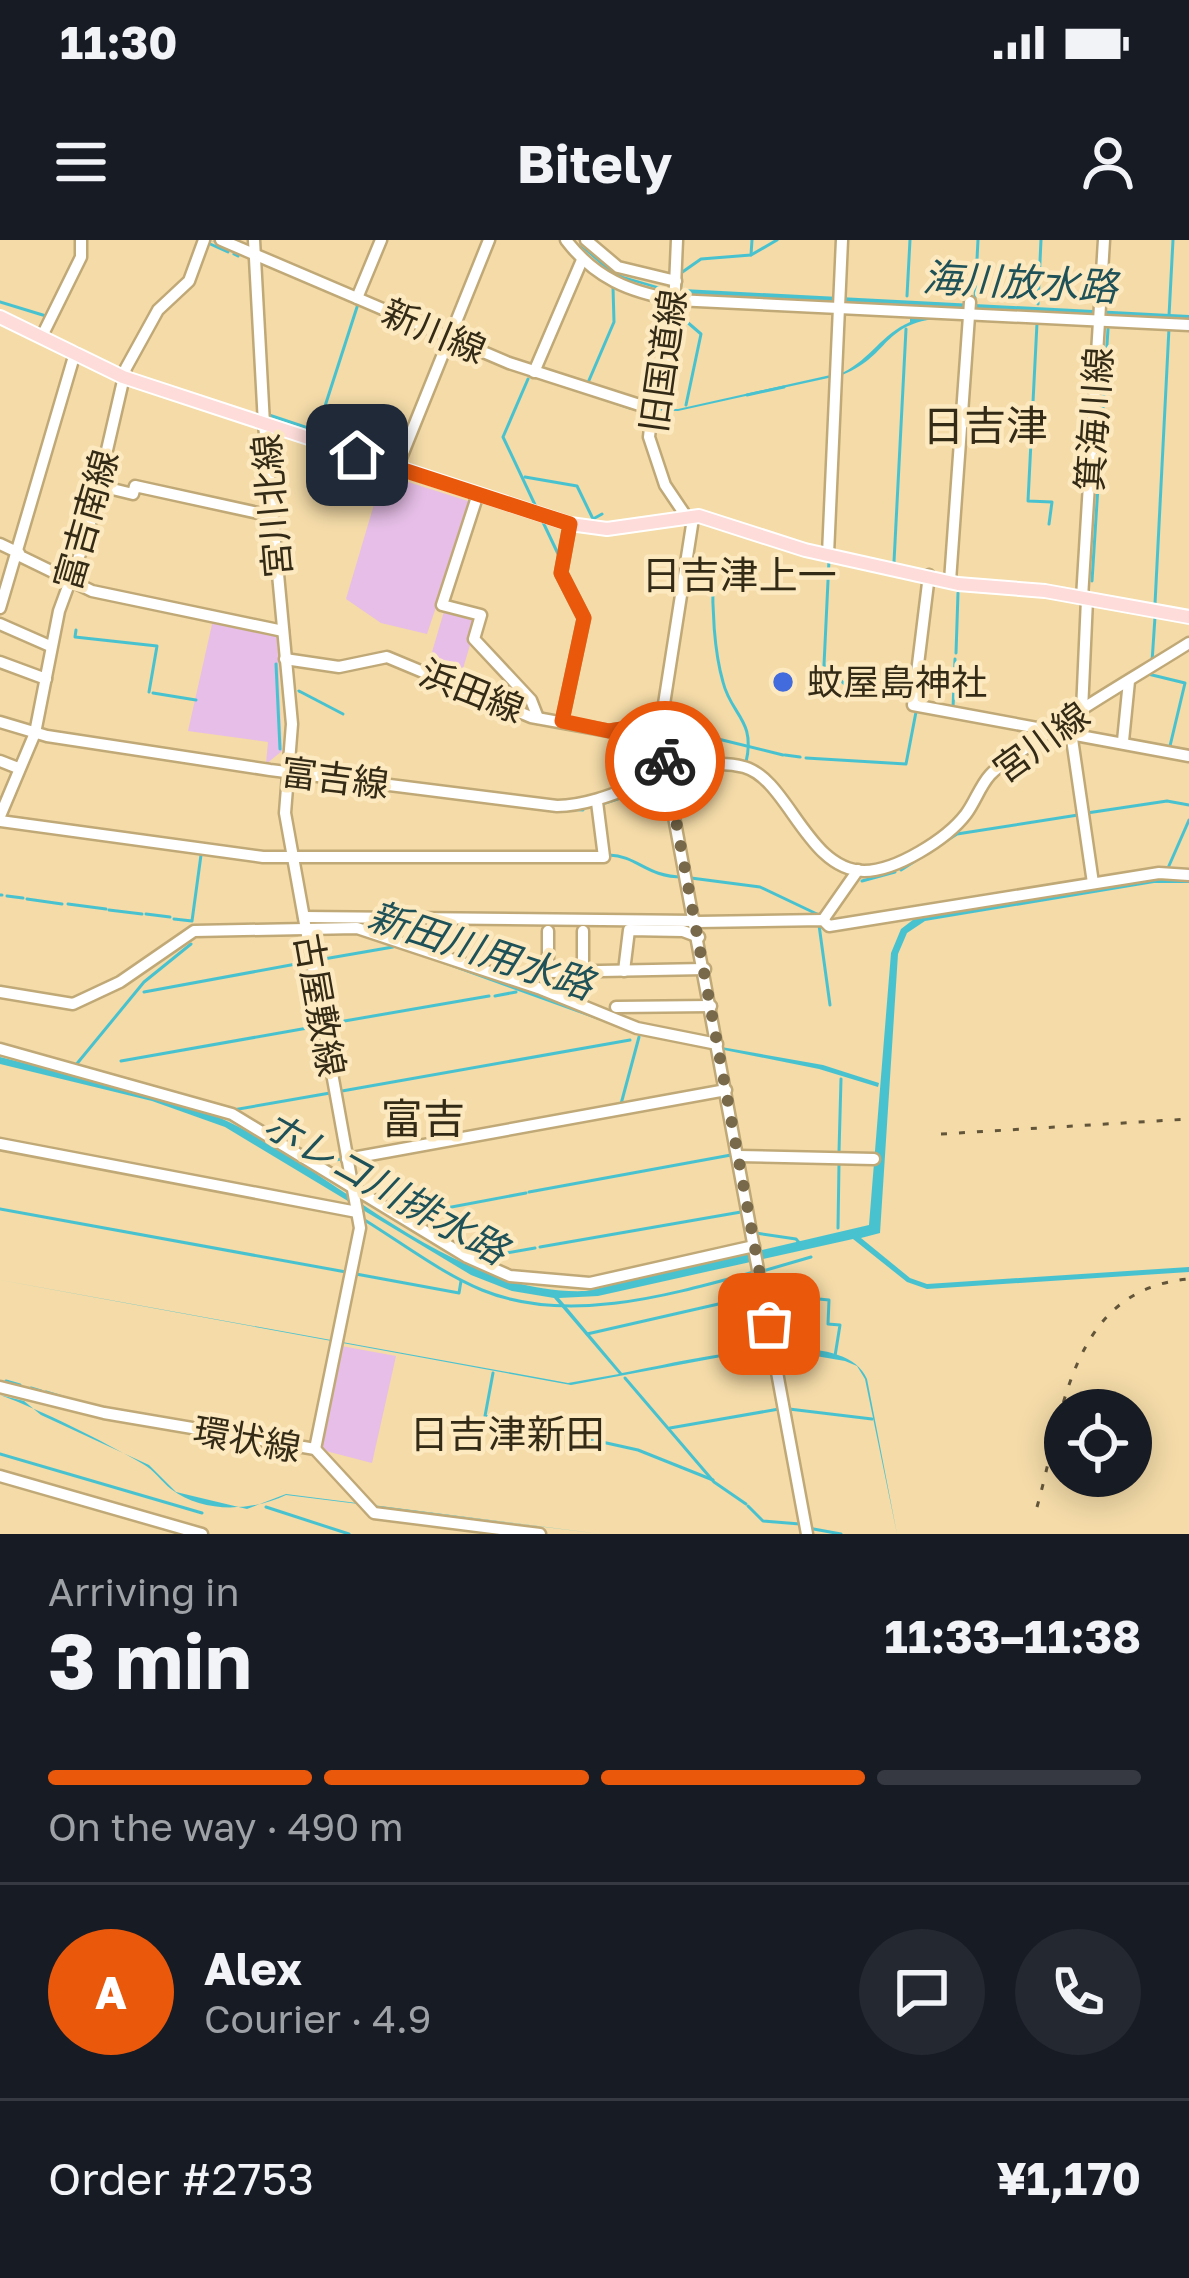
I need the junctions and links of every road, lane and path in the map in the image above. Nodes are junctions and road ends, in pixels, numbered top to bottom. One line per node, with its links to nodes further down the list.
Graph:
1 (81, 240): 20 (street)
2 (204, 240): 24 (street, 富吉南線)
3 (221, 240): 11 (street, 新川線)
4 (381, 240): 14 (street)
5 (489, 240): 21 (street)
6 (566, 240): 12 (street)
7 (586, 240): 13 (street)
8 (677, 240): 13 (street, 旧国道線)
9 (842, 240): 15 (street)
10 (1104, 240): 17 (street, 箕海川線)
11 (253, 246): 14 (street, 新川線); 26 (street, 宮川北線)
12 (582, 260): 13 (street); 23 (street)
13 (676, 290): 15 (street); 25 (street, 旧国道線)
14 (357, 298): 21 (street, 新川線)
15 (839, 302): 16 (street); 35 (street)
16 (969, 309): 17 (street); 37 (street)
17 (1100, 319): 19 (street); 39 (street, 箕海川線)
18 (2, 321): 20 (main road)
19 (1189, 325)
20 (41, 336): 22 (main road)
21 (448, 338): 23 (street, 新川線); 27 (street)
22 (76, 353): 24 (main road); 34 (street)
23 (534, 372): 25 (street, 新川線)
24 (123, 377): 26 (main road); 28 (street, 富吉南線)
25 (652, 409): 31 (street, 旧国道線)
26 (263, 424): 27 (main road); 30 (street, 宮川北線)
27 (397, 469): 29 (main road)
28 (100, 486): 30 (street); 38 (street, 富吉南線)
29 (478, 494): 32 (main road); 51 (street)
30 (272, 516): 43 (street, 宮川北線)
31 (688, 516): 32 (main road); 35 (main road); 54 (street)
32 (570, 524): 52 (street)
33 (0, 544): 34 (street)
34 (18, 554): 38 (street); 40 (street)
35 (828, 554): 36 (main road)
36 (929, 575): 37 (main road); 55 (street)
37 (950, 581): 39 (main road)
38 (70, 582): 43 (street); 45 (street, 富吉南線)
39 (1085, 598): 41 (main road); 50 (street, 箕海川線)
40 (0, 608)
41 (1189, 617)
42 (0, 625): 45 (street)
43 (283, 631): 46 (street, 宮川北線)
44 (1189, 643): 49 (street, 宮川線)
45 (50, 646): 48 (street, 富吉南線)
46 (285, 659): 51 (street, 浜田線); 62 (street, 宮川北線)
47 (0, 662): 48 (street)
48 (46, 679): 57 (street, 富吉南線)
49 (1129, 681): 50 (street, 宮川線); 58 (street)
50 (1082, 711): 55 (street, 宮川線)
51 (538, 718): 52 (street, 浜田線)
52 (562, 721): 54 (street, 浜田線)
53 (0, 722): 57 (street, 富吉線)
54 (660, 723): 63 (street)
55 (1052, 729): 56 (street); 67 (street, 宮川線)
56 (1071, 732): 58 (street); 69 (street)
57 (34, 733): 61 (street, 富吉南線); 62 (street, 富吉線)
58 (1123, 741): 59 (street)
59 (1189, 756)
60 (0, 761): 61 (street)
61 (18, 768): 65 (street, 富吉南線)
62 (286, 772): 64 (street, 富吉線); 66 (street, 古屋敷線)
63 (669, 777): 64 (street, 富吉線); 67 (street); 72 (street)
64 (597, 802): 66 (street)
65 (0, 819): 66 (street)
66 (293, 857): 71 (street, 古屋敷線)
67 (858, 870): 70 (street)
68 (1189, 875): 69 (street)
69 (1093, 884): 70 (street)
70 (823, 920): 72 (street)
71 (305, 921): 72 (street); 79 (street); 82 (street); 87 (street, 古屋敷線)
72 (697, 922): 75 (street)
73 (548, 931): 78 (street)
74 (584, 931): 78 (street)
75 (699, 938): 76 (street); 77 (street)
76 (705, 969): 77 (street); 80 (street)
77 (624, 970): 78 (street)
78 (583, 971)
79 (0, 992)
80 (711, 1006): 81 (street); 82 (street)
81 (616, 1007)
82 (717, 1044): 84 (street)
83 (0, 1049): 89 (street)
84 (726, 1090): 86 (street); 87 (street)
85 (0, 1144): 90 (street)
86 (738, 1156): 88 (street); 91 (street)
87 (347, 1159): 89 (street, 古屋敷線)
88 (874, 1159)
89 (354, 1188): 90 (street, 古屋敷線); 91 (street)
90 (356, 1210): 93 (street, 古屋敷線)
91 (756, 1254): 97 (street)
92 (0, 1388): 93 (street, 環状線)
93 (315, 1449): 96 (street, 環状線)
94 (0, 1476): 95 (street)
95 (202, 1534)
96 (540, 1534)
97 (806, 1534)

